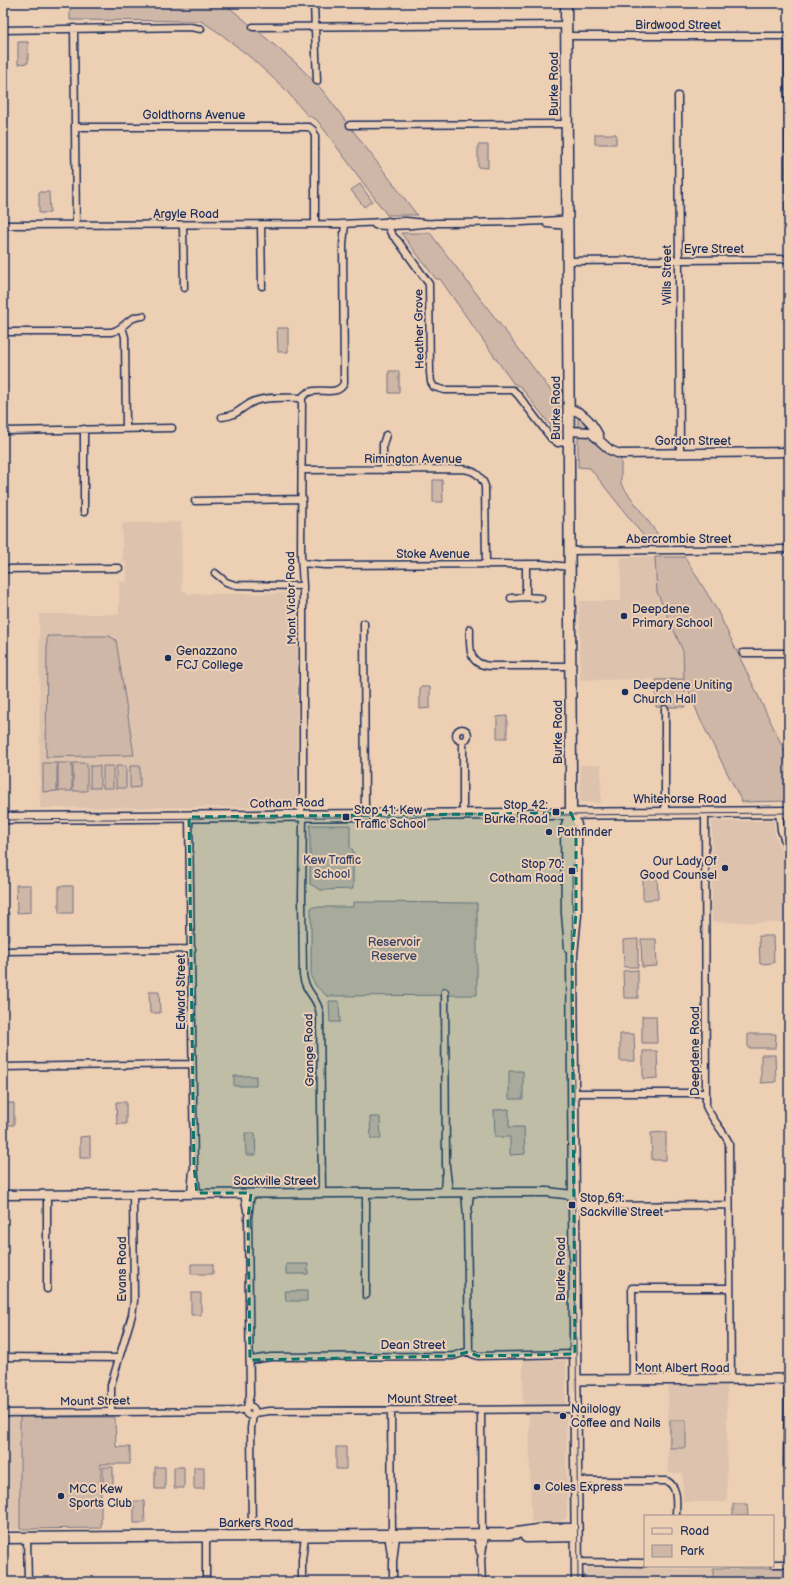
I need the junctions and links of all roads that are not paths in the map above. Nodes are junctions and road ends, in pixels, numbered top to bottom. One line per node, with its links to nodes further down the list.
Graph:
1 (314, 3): 4 (street)
2 (566, 3): 3 (main road, Burke Road)
3 (567, 25): 4 (street); 9 (main road, Burke Road)
4 (314, 26): 5 (street); 11 (street)
5 (253, 27)
6 (74, 28): 7 (street); 8 (street); 15 (street)
7 (3, 29)
8 (201, 29)
9 (567, 36): 10 (street, Birdwood Street); 13 (main road, Burke Road)
10 (788, 36): 22 (street)
11 (317, 81)
12 (678, 96): 25 (street, Wills Street)
13 (567, 124): 14 (street); 16 (main road, Burke Road)
14 (350, 125)
15 (76, 127): 18 (street, Goldthorns Avenue); 24 (street)
16 (568, 223): 20 (street, Argyle Road); 27 (main road, Burke Road)
17 (261, 224): 18 (street, Argyle Road); 21 (street, Argyle Road); 28 (street)
18 (315, 224): 19 (street, Argyle Road)
19 (342, 224): 20 (street, Argyle Road); 33 (street)
20 (391, 224): 43 (street, Heather Grove)
21 (183, 225): 24 (street, Argyle Road); 29 (street)
22 (789, 225)
23 (5, 226): 24 (street, Argyle Road)
24 (76, 226)
25 (678, 260): 26 (street, Eyre Street); 27 (street, Eyre Street); 45 (street, Wills Street)
26 (789, 260)
27 (568, 261): 34 (main road, Burke Road)
28 (262, 286)
29 (184, 288)
30 (143, 316): 31 (street)
31 (122, 327): 32 (street); 38 (street)
32 (3, 332)
33 (302, 398): 35 (street); 46 (street, Mont Victor Road)
34 (569, 409): 40 (main road, Burke Road); 42 (street, Gordon Street)
35 (222, 417)
36 (172, 428): 38 (street)
37 (84, 429): 38 (street); 39 (street); 50 (street)
38 (126, 429)
39 (3, 431)
40 (569, 431): 42 (street, Gordon Street); 43 (main road, Burke Road)
41 (386, 435): 47 (street)
42 (601, 440): 45 (street, Gordon Street)
43 (569, 441): 52 (main road, Burke Road)
44 (789, 452): 45 (street, Gordon Street)
45 (680, 453)
46 (302, 470): 47 (street, Rimington Avenue); 48 (street, Mont Victor Road)
47 (383, 470): 54 (street, Rimington Avenue)
48 (302, 499): 49 (street); 55 (street, Mont Victor Road)
49 (195, 501)
50 (84, 512)
51 (789, 549): 52 (street, Abercrombie Street)
52 (570, 560): 53 (street, Stoke Avenue); 67 (main road, Burke Road)
53 (526, 564): 54 (street, Stoke Avenue); 60 (street)
54 (486, 565): 55 (street, Stoke Avenue)
55 (302, 566): 59 (street, Mont Victor Road)
56 (119, 568): 57 (street)
57 (3, 569)
58 (215, 573): 59 (street)
59 (303, 586): 76 (street, Mont Victor Road)
60 (526, 597): 61 (street); 62 (street)
61 (511, 598)
62 (541, 598)
63 (364, 623): 75 (street)
64 (470, 629): 67 (street)
65 (789, 652): 66 (street)
66 (743, 653)
67 (570, 666): 73 (main road, Burke Road)
68 (665, 709): 70 (street)
69 (463, 742): 74 (street)
70 (665, 812): 71 (main road, Whitehorse Road); 73 (main road, Whitehorse Road)
71 (705, 812): 72 (main road, Whitehorse Road); 86 (street, Deepdene Road)
72 (784, 812): 79 (street)
73 (571, 813): 74 (main road, Cotham Road); 85 (main road, Burke Road)
74 (463, 814): 75 (main road, Cotham Road)
75 (365, 815): 76 (main road, Cotham Road)
76 (303, 816): 77 (main road, Cotham Road); 87 (street, Grange Road)
77 (190, 817): 78 (main road, Cotham Road); 80 (street, Edward Street)
78 (3, 818)
79 (789, 853)
80 (192, 949): 81 (street); 83 (street, Edward Street)
81 (3, 951)
82 (445, 992): 89 (street)
83 (192, 1064): 84 (street); 91 (street, Edward Street)
84 (3, 1067)
85 (573, 1093): 86 (street); 96 (main road, Burke Road)
86 (706, 1093): 97 (street, Deepdene Road)
87 (322, 1192): 88 (street, Sackville Street); 92 (street, Sackville Street)
88 (366, 1192): 89 (street, Sackville Street); 100 (street)
89 (446, 1192): 90 (street, Sackville Street)
90 (467, 1192): 96 (street, Sackville Street); 101 (street)
91 (194, 1193): 92 (street, Sackville Street); 93 (street, Sackville Street)
92 (247, 1193): 105 (street)
93 (133, 1194): 95 (street, Sackville Street); 104 (street, Evans Road)
94 (3, 1195): 95 (street, Sackville Street)
95 (47, 1195): 99 (street)
96 (573, 1199): 97 (street); 102 (main road, Burke Road)
97 (729, 1205): 98 (street, Deepdene Road)
98 (730, 1288): 106 (street, Deepdene Road); 109 (street)
99 (47, 1289)
100 (366, 1295)
101 (469, 1351): 102 (street, Dean Street); 105 (street, Dean Street)
102 (575, 1354): 108 (main road, Burke Road)
103 (3, 1357): 104 (street)
104 (119, 1358): 114 (street, Evans Road)
105 (250, 1360): 113 (street)
106 (731, 1379): 107 (main road, Mont Albert Road); 109 (main road, Mont Albert Road)
107 (788, 1379): 116 (street)
108 (575, 1380): 109 (main road, Mont Albert Road); 110 (main road, Burke Road)
109 (633, 1380)
110 (575, 1408): 112 (street, Mount Street); 117 (main road, Burke Road)
111 (391, 1410): 112 (street, Mount Street); 113 (street, Mount Street); 121 (street)
112 (481, 1410): 122 (street)
113 (250, 1411): 114 (street, Mount Street); 124 (street)
114 (111, 1412): 115 (street, Mount Street)
115 (3, 1413)
116 (789, 1473)
117 (576, 1481): 118 (street); 119 (main road, Burke Road)
118 (676, 1515)
119 (576, 1533): 120 (main road, Barkers Road); 126 (main road, Barkers Road); 129 (main road, Burke Road)
120 (510, 1534): 122 (main road, Barkers Road); 126 (main road, Barkers Road)
121 (392, 1535): 122 (main road, Barkers Road); 125 (main road, Barkers Road); 136 (street)
122 (481, 1535): 137 (street)
123 (206, 1536): 124 (main road, Barkers Road); 128 (main road, Barkers Road); 134 (street)
124 (252, 1536): 125 (main road, Barkers Road)
125 (302, 1536): 135 (street)
126 (557, 1537): 129 (main road)
127 (3, 1538): 128 (main road, Barkers Road)
128 (27, 1538): 133 (street)
129 (576, 1561): 130 (street); 138 (main road, Burke Road)
130 (644, 1563)
131 (774, 1564): 132 (street)
132 (789, 1564)
133 (28, 1582)
134 (206, 1582)
135 (302, 1582)
136 (393, 1582)
137 (482, 1582)
138 (576, 1582)

